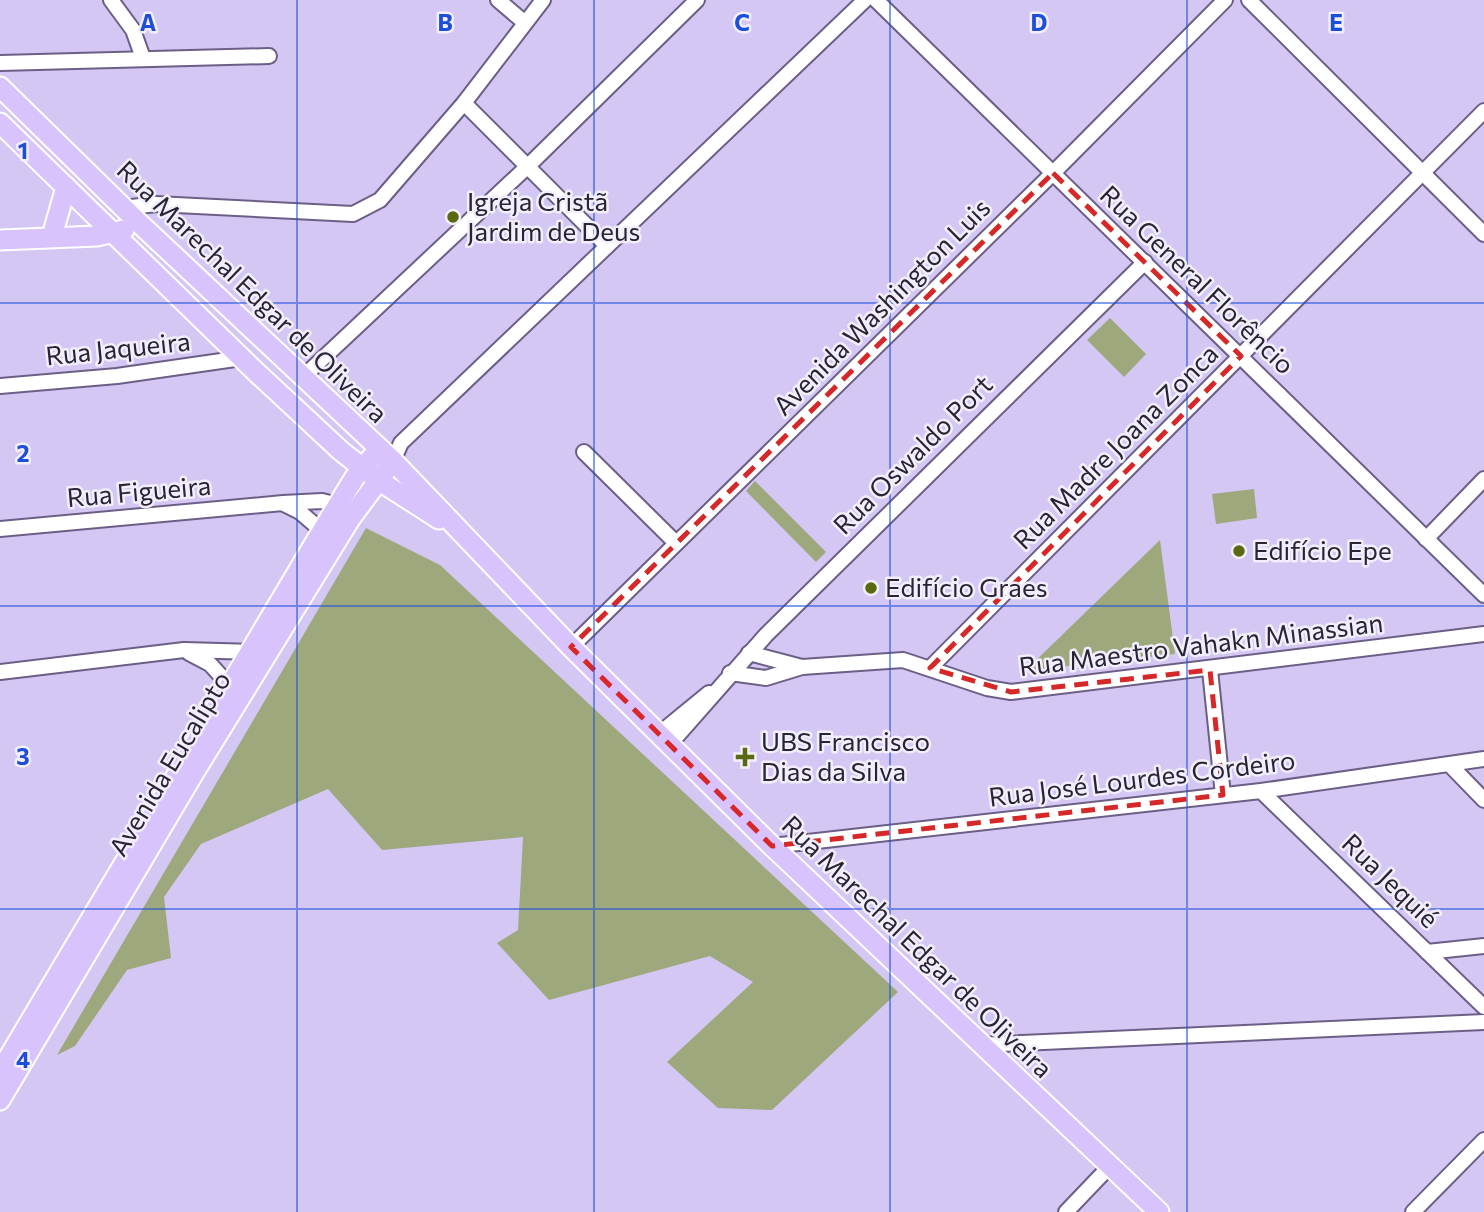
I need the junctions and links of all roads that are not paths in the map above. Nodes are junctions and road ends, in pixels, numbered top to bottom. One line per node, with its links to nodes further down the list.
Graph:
1 (111, 0): 11 (street)
2 (498, 0): 9 (street)
3 (542, 0): 9 (street)
4 (697, 0): 17 (street)
5 (865, 0): 28 (street)
6 (876, 0): 18 (street, Rua General Florêncio)
7 (1225, 0): 18 (street, Avenida Washington Luis)
8 (1249, 0): 19 (street)
9 (524, 22): 14 (street)
10 (269, 56): 11 (street)
11 (143, 58): 12 (street)
12 (0, 63)
13 (0, 87): 21 (main road, Rua Marechal Edgar de Oliveira)
14 (464, 103): 17 (street); 21 (street)
15 (1484, 111): 19 (street, Rua Madre Joana Zonca)
16 (0, 123): 20 (main road, Rua Marechal Edgar de Oliveira)
17 (528, 166): 28 (street); 32 (street)
18 (1053, 173): 29 (street, Rua General Florêncio); 45 (street, Avenida Washington Luis)
19 (1423, 173): 26 (street); 30 (street, Rua Madre Joana Zonca)
20 (66, 187): 22 (main road, Rua Marechal Edgar de Oliveira); 24 (main road)
21 (124, 208): 22 (main road); 23 (main road, Rua Marechal Edgar de Oliveira)
22 (98, 216): 24 (main road); 25 (main road, Rua Marechal Edgar de Oliveira)
23 (140, 224): 25 (main road); 32 (main road, Rua Marechal Edgar de Oliveira)
24 (47, 233): 25 (main road); 27 (main road)
25 (116, 233): 31 (main road, Rua Marechal Edgar de Oliveira)
26 (1484, 234)
27 (0, 240)
28 (607, 246): 35 (street)
29 (1145, 262): 30 (street, Rua General Florêncio); 51 (street, Rua Oswaldo Port)
30 (1241, 356): 44 (street, Rua General Florêncio); 53 (street, Rua Madre Joana Zonca)
31 (242, 358): 33 (street, Rua Jaqueira); 36 (main road, Rua Marechal Edgar de Oliveira)
32 (302, 378): 35 (main road, Rua Marechal Edgar de Oliveira)
33 (0, 386)
34 (584, 452): 45 (street)
35 (386, 455): 36 (main road, Avenida Eucalipto); 38 (main road, Avenida Eucalipto); 43 (main road, Rua Marechal Edgar de Oliveira)
36 (363, 467): 38 (main road, Rua Marechal Edgar de Oliveira); 40 (main road, Avenida Eucalipto)
37 (1484, 479): 44 (street)
38 (378, 480): 43 (main road, Rua Marechal Edgar de Oliveira); 50 (main road, Avenida Eucalipto)
39 (283, 503): 40 (street, Rua Figueira); 41 (street, Rua Figueira); 42 (street)
40 (338, 505): 42 (main road, Avenida Eucalipto)
41 (0, 529)
42 (322, 531): 50 (main road, Avenida Eucalipto)
43 (466, 537): 48 (main road, Rua Marechal Edgar de Oliveira)
44 (1426, 539): 46 (street, Rua General Florêncio)
45 (676, 543): 48 (street, Avenida Washington Luis)
46 (1484, 595)
47 (1484, 634): 54 (street, Rua Maestro Vahakn Minassian)
48 (571, 647): 58 (main road, Rua Marechal Edgar de Oliveira)
49 (184, 650): 50 (street); 55 (street); 57 (street)
50 (259, 652): 57 (main road, Avenida Eucalipto); 73 (main road, Avenida Eucalipto)
51 (749, 653): 52 (street, Rua Maestro Vahakn Minassian); 56 (street, Rua Oswaldo Port)
52 (802, 667): 53 (street, Rua Maestro Vahakn Minassian); 56 (street, Rua Maestro Vahakn Minassian)
53 (930, 668): 54 (street, Rua Maestro Vahakn Minassian)
54 (1210, 670): 62 (street)
55 (0, 672)
56 (730, 673): 58 (street, Rua Oswaldo Port)
57 (230, 686): 72 (main road, Avenida Eucalipto)
58 (665, 739): 65 (main road, Rua Marechal Edgar de Oliveira)
59 (1484, 759): 60 (street, Rua José Lourdes Cordeiro)
60 (1451, 766): 61 (street, Rua José Lourdes Cordeiro); 63 (street)
61 (1261, 791): 62 (street, Rua José Lourdes Cordeiro); 68 (street, Rua Jequié)
62 (1223, 795): 64 (street, Rua José Lourdes Cordeiro)
63 (1484, 800)
64 (805, 842): 65 (street, Rua José Lourdes Cordeiro); 66 (street)
65 (772, 846): 66 (main road, Rua Marechal Edgar de Oliveira)
66 (790, 864): 71 (main road, Rua Marechal Edgar de Oliveira)
67 (1484, 946): 68 (street)
68 (1427, 952): 69 (street, Rua Jequié)
69 (1484, 1007)
70 (1484, 1022): 71 (street)
71 (979, 1045): 75 (main road, Rua Marechal Edgar de Oliveira)
72 (0, 1072)
73 (0, 1100)
74 (1484, 1140): 78 (street)
75 (1110, 1166): 76 (street); 77 (main road, Rua Marechal Edgar de Oliveira)
76 (1066, 1212)
77 (1159, 1212)
78 (1413, 1212)

